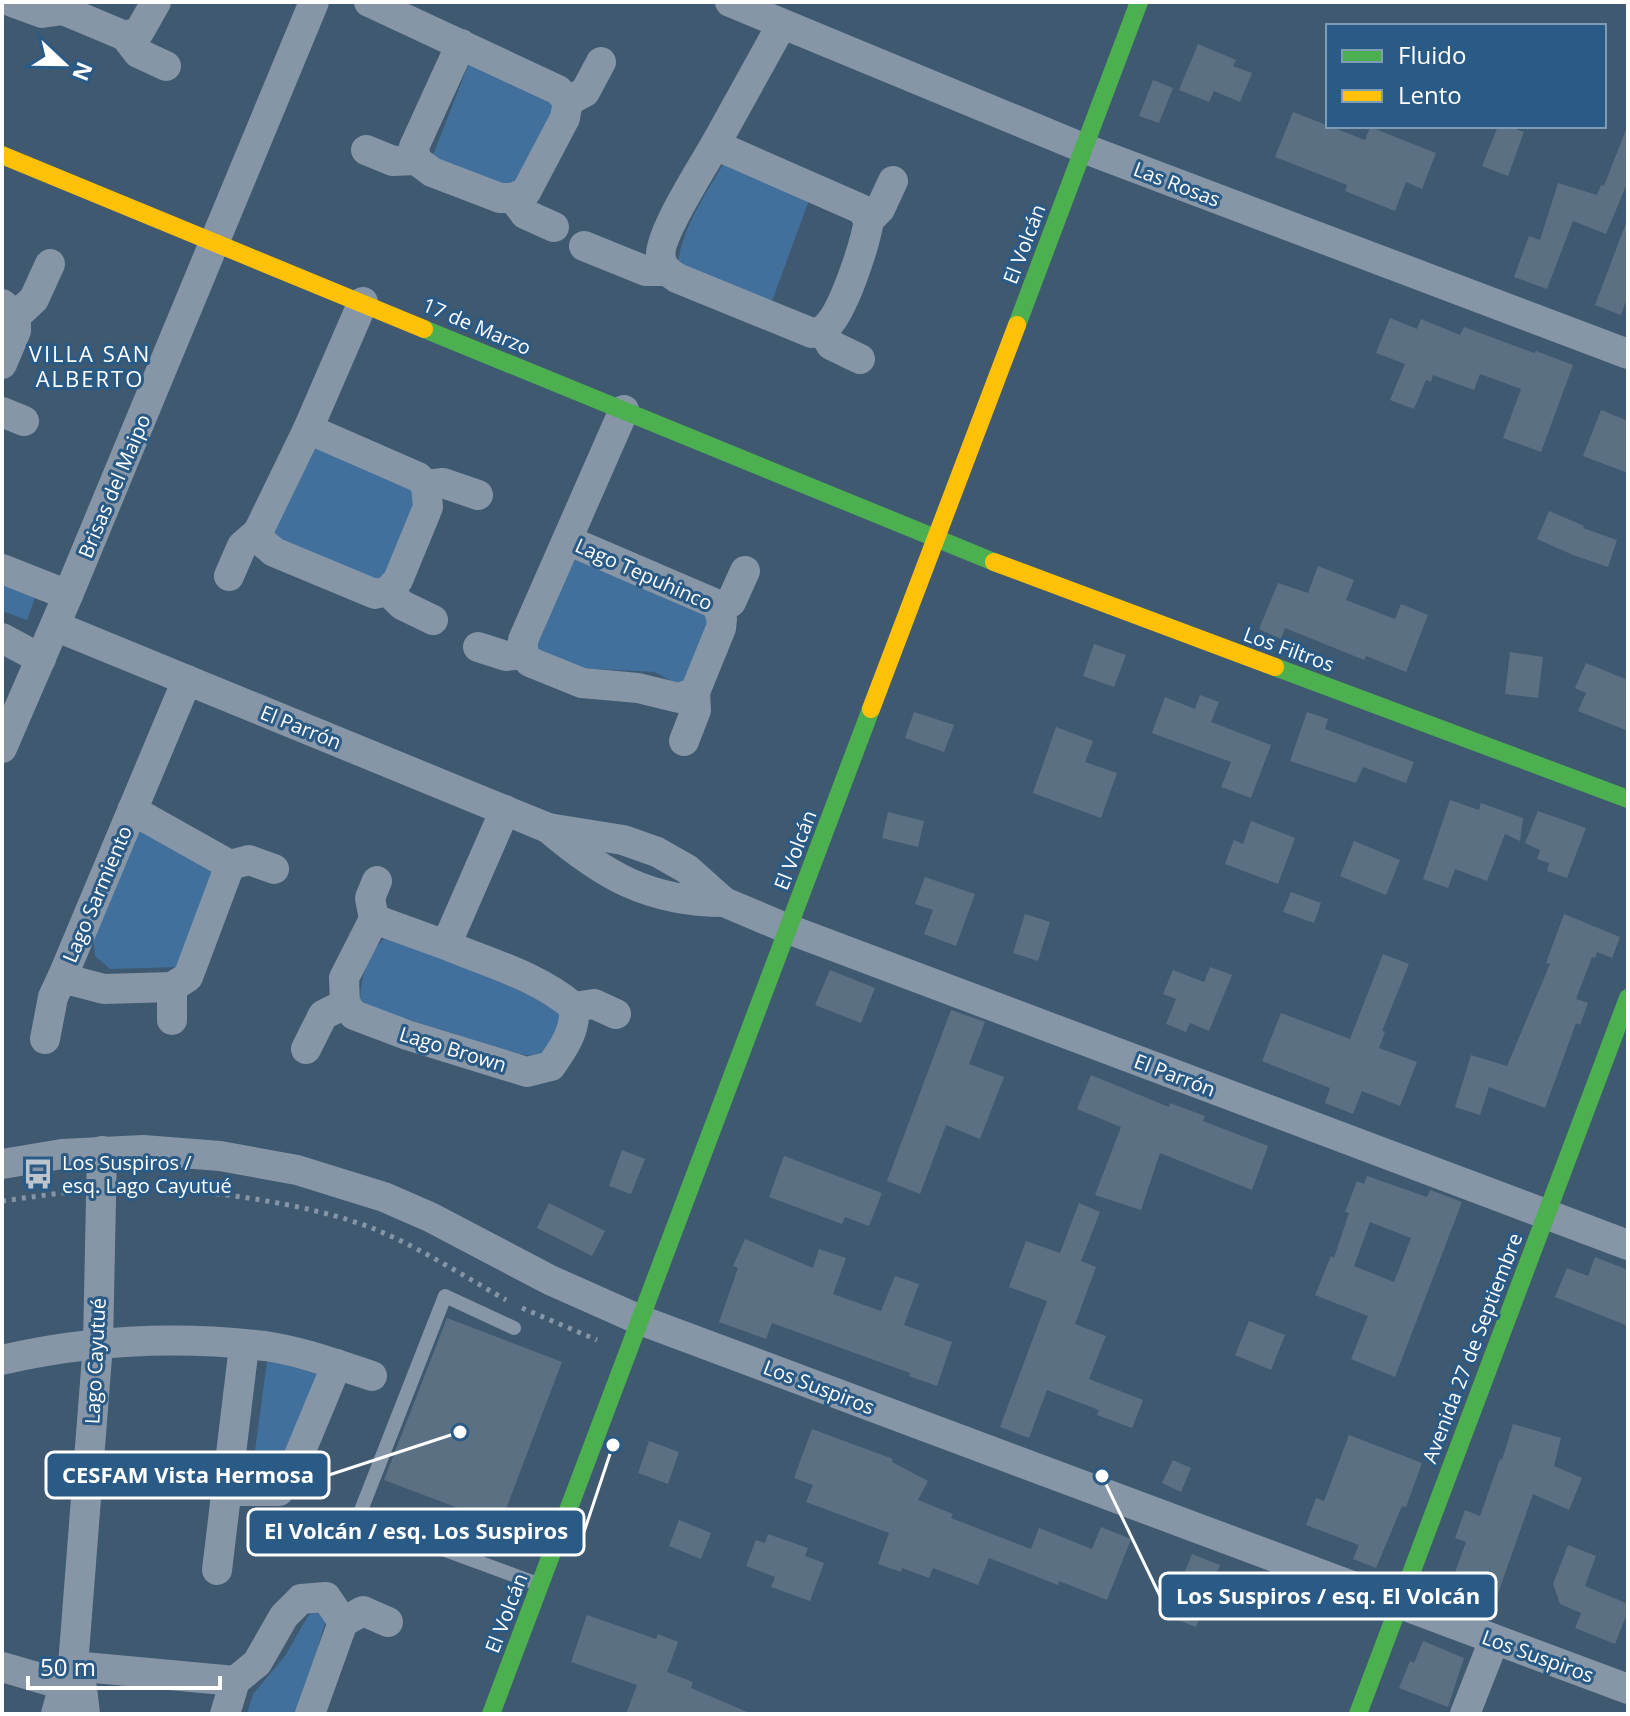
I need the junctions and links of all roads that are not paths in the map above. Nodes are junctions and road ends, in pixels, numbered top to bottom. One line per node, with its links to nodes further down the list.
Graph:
1 (12, 2): 7 (street)
2 (156, 2): 9 (street)
3 (314, 2): 23 (street, Brisas del Maipo)
4 (369, 2): 10 (street)
5 (730, 2): 8 (street, Las Rosas)
6 (1139, 2): 15 (street, El Volcán)
7 (65, 6): 9 (street)
8 (782, 24): 14 (street); 15 (street, Las Rosas)
9 (125, 36): 12 (street)
10 (461, 44): 13 (street); 18 (street)
11 (601, 62): 13 (street)
12 (166, 66)
13 (568, 101): 20 (street)
14 (715, 145): 21 (street); 26 (street)
15 (1083, 148): 30 (street, Las Rosas); 39 (street, El Volcán)
16 (366, 150): 18 (street)
17 (2, 155): 23 (street, 17 de Marzo)
18 (416, 160): 20 (street)
19 (893, 181): 21 (street)
20 (513, 198): 22 (street)
21 (869, 220): 29 (street)
22 (554, 227)
23 (215, 241): 27 (street, 17 de Marzo); 44 (street, Brisas del Maipo)
24 (584, 246): 26 (street)
25 (50, 264): 28 (street)
26 (667, 271): 29 (street)
27 (363, 302): 33 (street, 17 de Marzo); 34 (street)
28 (9, 310): 32 (street)
29 (823, 331): 31 (street)
30 (1628, 354)
31 (860, 359)
32 (2, 364)
33 (624, 410): 38 (street, Lago Tepuhinco); 39 (street, 17 de Marzo)
34 (308, 429): 35 (street); 37 (street)
35 (426, 485): 36 (street); 43 (street)
36 (478, 495)
37 (258, 532): 42 (street); 43 (street)
38 (567, 540): 45 (street, Lago Tepuhinco); 50 (street, Lago Tepuhinco)
39 (935, 540): 56 (street, Los Filtros); 65 (street, El Volcán)
40 (2, 569): 44 (street)
41 (745, 571): 45 (street, Lago Tepuhinco)
42 (229, 576)
43 (388, 591): 46 (street)
44 (68, 595): 47 (street, Brisas del Maipo)
45 (720, 609): 53 (street, Lago Tepuhinco)
46 (433, 620)
47 (55, 626): 51 (street, Brisas del Maipo); 52 (street, El Parrón)
48 (2, 638): 51 (street)
49 (478, 647): 50 (street)
50 (523, 654): 53 (street)
51 (41, 659): 55 (street, Brisas del Maipo)
52 (187, 680): 57 (street, Lago Sarmiento); 58 (street, El Parrón)
53 (695, 692): 54 (street, Lago Tepuhinco)
54 (684, 741)
55 (2, 748)
56 (1628, 799)
57 (132, 810): 60 (street, Lago Sarmiento); 67 (street, Lago Sarmiento)
58 (505, 810): 59 (street, El Parrón); 66 (street)
59 (548, 828): 63 (street, El Parrón); 63 (street, El Parrón)
60 (230, 865): 61 (street, Lago Sarmiento); 68 (street)
61 (274, 869)
62 (377, 881): 64 (street)
63 (724, 902): 65 (street, El Parrón)
64 (374, 919): 66 (street); 70 (street)
65 (788, 929): 78 (street, El Parrón); 80 (street, El Volcán)
66 (446, 945): 71 (street)
67 (62, 978): 68 (street, Lago Sarmiento); 74 (street, Lago Sarmiento)
68 (172, 987): 73 (street)
69 (1628, 998): 78 (street, Avenida 27 de Septiembre)
70 (345, 1004): 71 (street, Lago Brown); 75 (street)
71 (574, 1007): 72 (street)
72 (616, 1014)
73 (172, 1020)
74 (45, 1039)
75 (306, 1049)
76 (102, 1151): 77 (street, Los Suspiros); 80 (street, Los Suspiros); 82 (street, Lago Cayutué)
77 (2, 1164)
78 (1546, 1214): 79 (street, El Parrón); 90 (street, Avenida 27 de Septiembre)
79 (1628, 1245)
80 (640, 1320): 89 (street, El Volcán); 90 (street, Los Suspiros)
81 (514, 1328): 89 (lane)
82 (98, 1344): 83 (street); 84 (street); 96 (street, Lago Cayutué)
83 (244, 1346): 85 (street); 87 (street)
84 (2, 1360)
85 (337, 1364): 86 (street); 87 (street)
86 (372, 1376)
87 (227, 1491): 88 (street)
88 (217, 1570)
89 (540, 1585): 98 (street, El Volcán)
90 (1399, 1604): 93 (street, Los Suspiros); 102 (street, Avenida 27 de Septiembre)
91 (343, 1622): 92 (street); 95 (street); 101 (street)
92 (388, 1622)
93 (1494, 1640): 97 (street, Los Suspiros); 103 (street)
94 (2, 1667): 96 (street)
95 (235, 1681): 96 (street); 100 (street)
96 (64, 1689): 99 (street, Lago Cayutué)
97 (1628, 1689)
98 (500, 1711)
99 (85, 1714)
100 (225, 1714)
101 (310, 1714)
102 (1358, 1714)
103 (1465, 1714)

